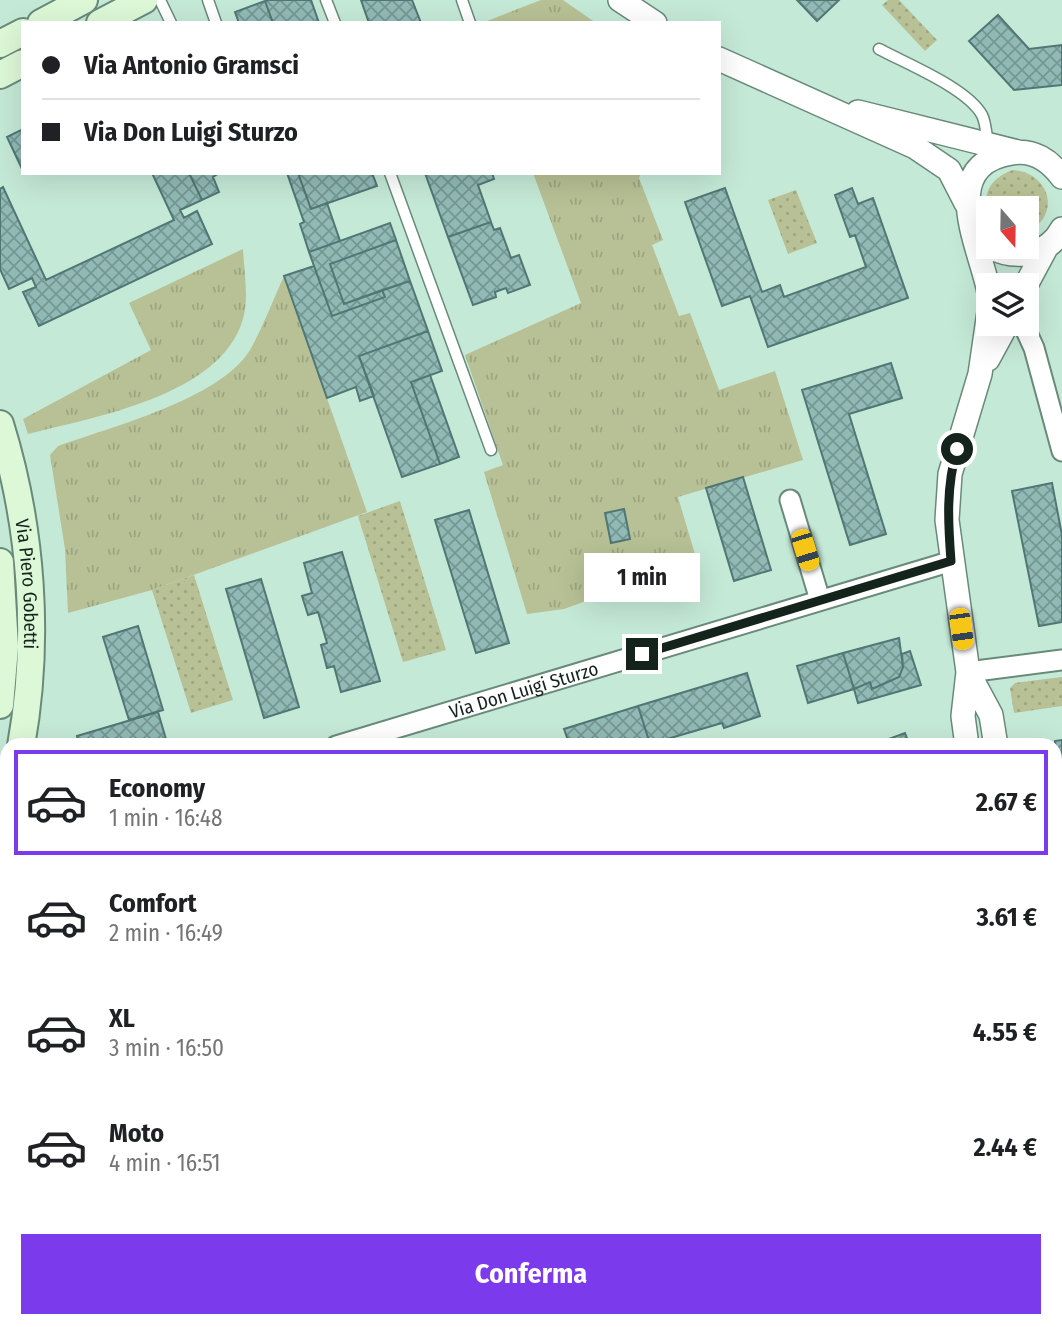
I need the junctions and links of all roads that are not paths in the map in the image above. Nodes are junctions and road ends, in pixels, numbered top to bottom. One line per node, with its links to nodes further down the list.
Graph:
1 (84, 0): 8 (main road)
2 (144, 0): 9 (main road)
3 (160, 0): 10 (lane)
4 (208, 0): 11 (lane)
5 (326, 0): 12 (lane)
6 (462, 0): 13 (lane)
7 (620, 0): 14 (street)
8 (45, 21)
9 (104, 21)
10 (170, 21)
11 (215, 21)
12 (334, 21)
13 (469, 21)
14 (652, 21)
15 (21, 33): 16 (main road)
16 (0, 44)
17 (879, 49): 22 (lane)
18 (721, 60): 21 (street)
19 (21, 64): 20 (main road)
20 (0, 75)
21 (807, 100): 22 (street); 27 (street)
22 (988, 143): 23 (street)
23 (1018, 152): 24 (street); 27 (street)
24 (1053, 160): 26 (street)
25 (391, 175): 38 (lane)
26 (1062, 177)
27 (966, 203): 28 (street)
28 (976, 230)
29 (1058, 236): 30 (street); 31 (street)
30 (1040, 248)
31 (1034, 273)
32 (986, 336): 35 (street)
33 (1001, 336): 35 (street)
34 (1028, 336): 37 (street)
35 (981, 374): 40 (street)
36 (0, 424): 46 (main road, Via Piero Gobetti)
37 (1061, 447)
38 (491, 450)
39 (790, 500): 42 (street)
40 (951, 561): 42 (street, Via Don Luigi Sturzo); 44 (street)
41 (0, 562): 45 (main road, Via Piero Gobetti)
42 (820, 600): 47 (street, Via Don Luigi Sturzo)
43 (1062, 660): 44 (street)
44 (968, 671): 48 (street); 49 (street)
45 (0, 705)
46 (22, 738)
47 (363, 738)
48 (966, 738)
49 (995, 738)

